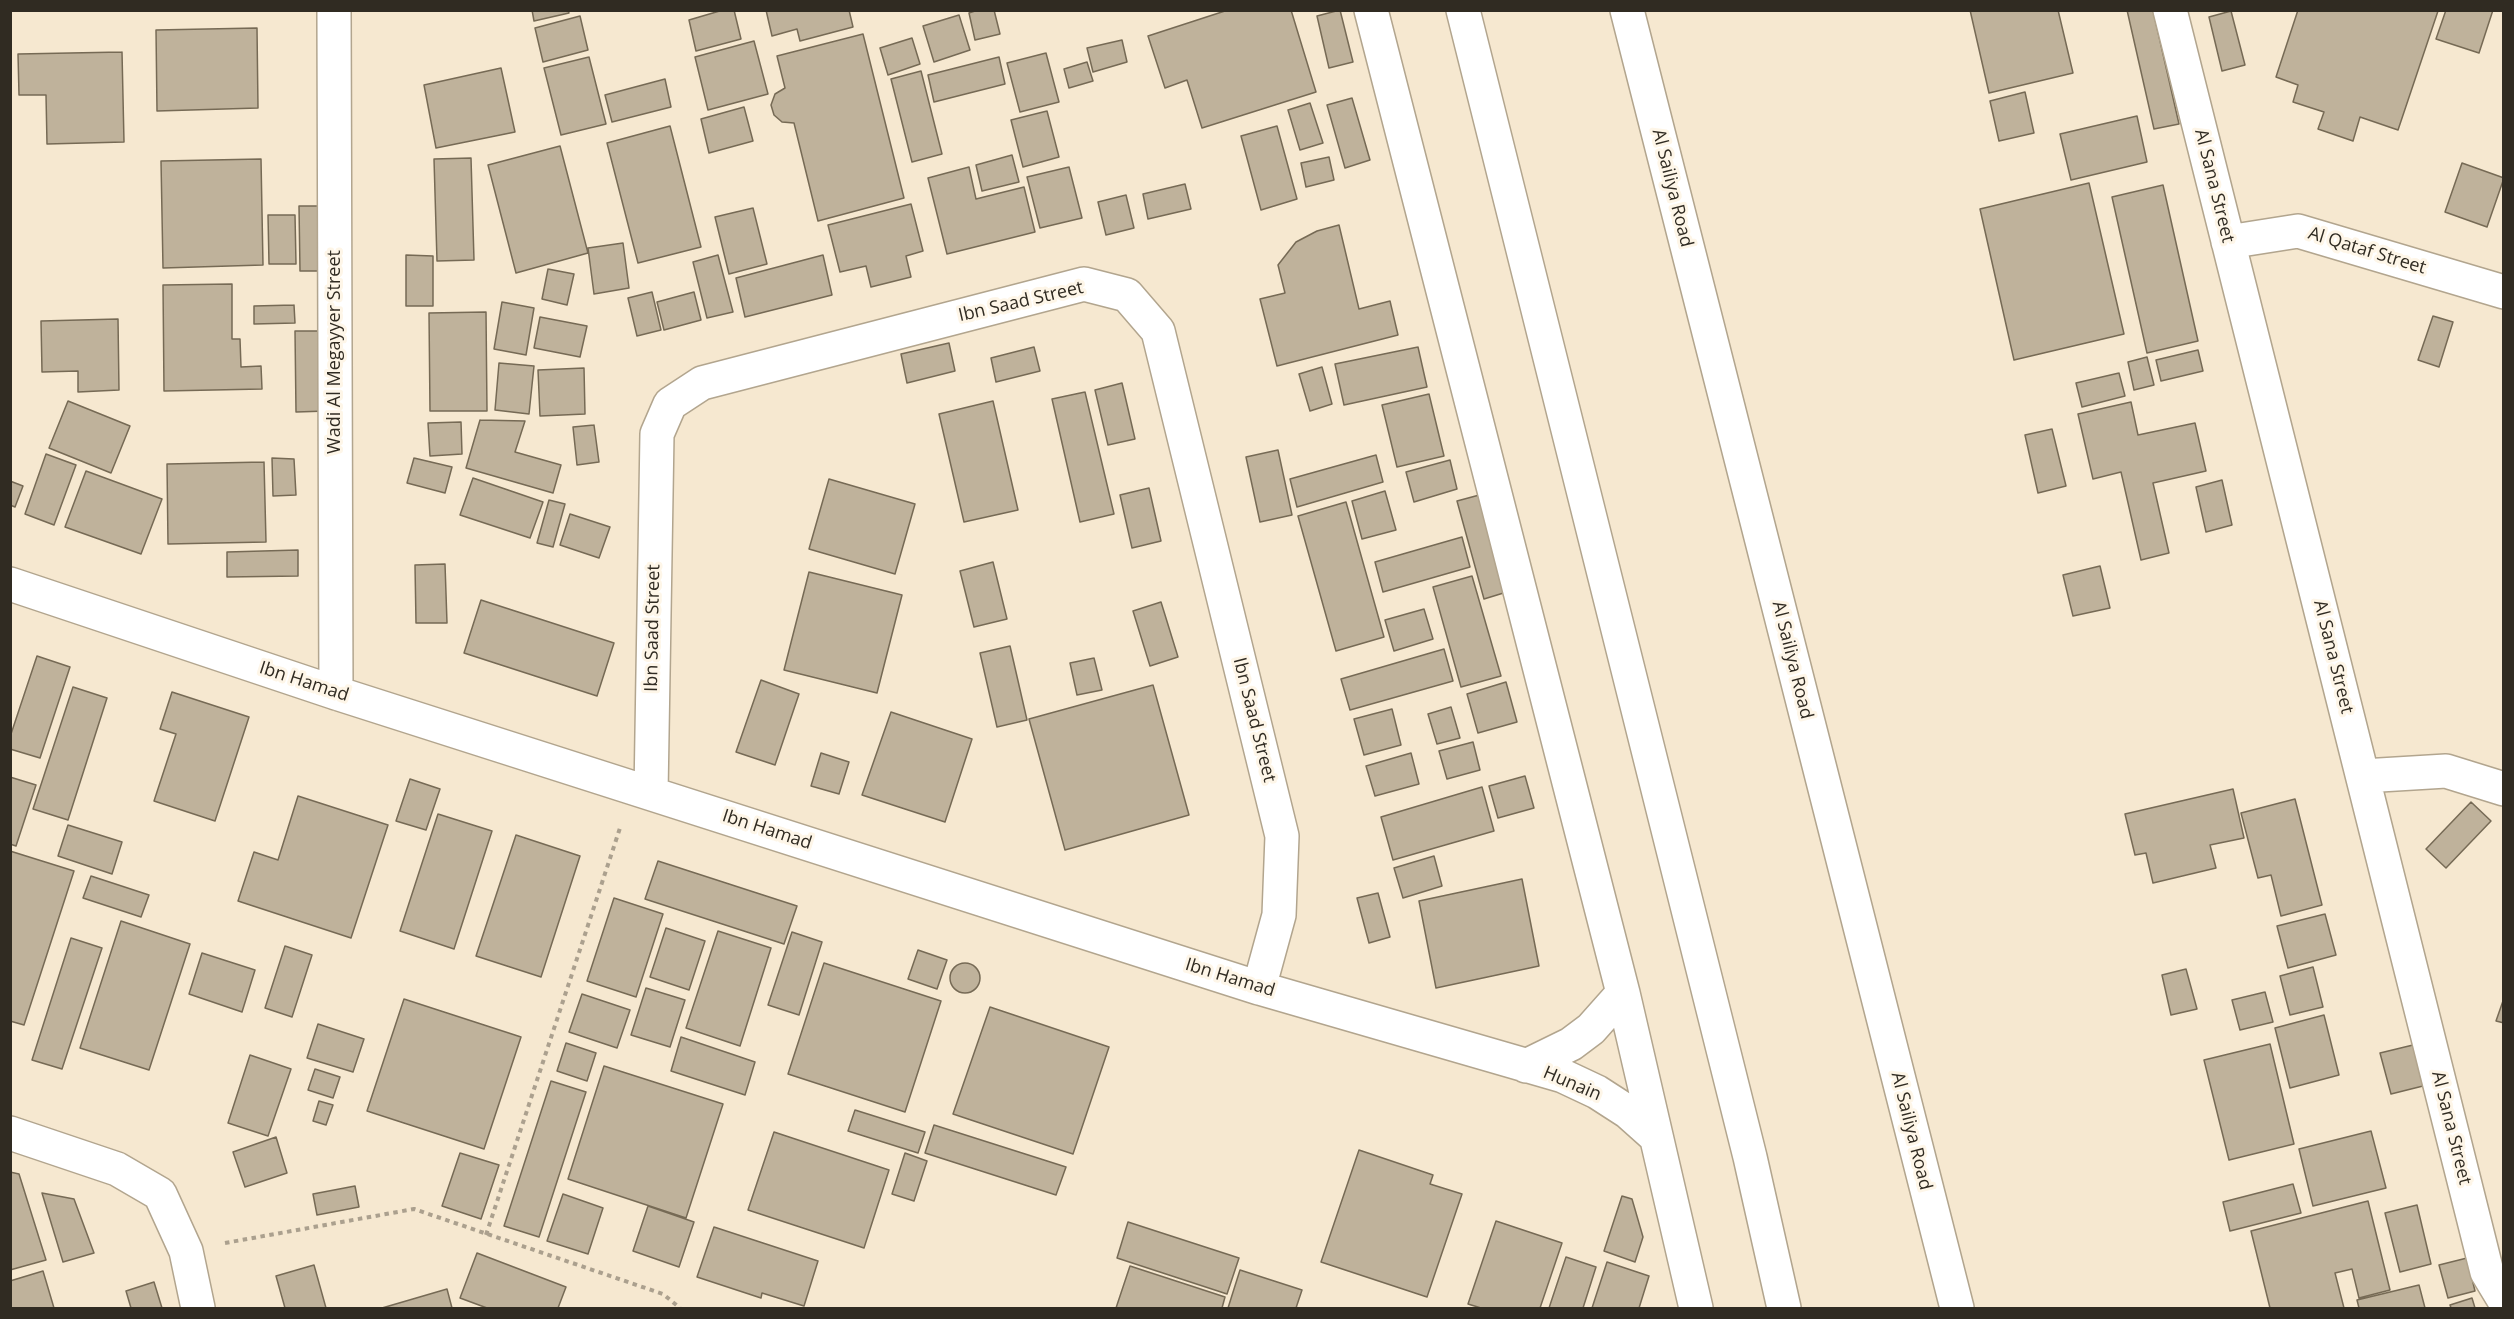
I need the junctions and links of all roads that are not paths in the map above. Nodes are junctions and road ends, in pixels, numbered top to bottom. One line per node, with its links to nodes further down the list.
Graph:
1 (334, 10): 9 (street, Wadi Al Megayyer Street)
2 (1371, 10): 14 (street)
3 (1463, 10): 21 (street)
4 (1627, 10): 22 (street, Al Sailiya Road)
5 (2170, 10): 6 (street, Al Sana Street)
6 (2228, 242): 7 (street, Al Qataf Street); 10 (street, Al Sana Street)
7 (2504, 292)
8 (10, 584): 9 (street, Ibn Hamad)
9 (336, 693): 12 (street, Ibn Hamad)
10 (2363, 776): 11 (street); 18 (street, Al Sana Street)
11 (2504, 789)
12 (642, 790): 13 (street, Ibn Hamad); 13 (street, Ibn Saad Street)
13 (1259, 988): 15 (street, Ibn Hamad)
14 (1623, 993): 15 (street, Hunain); 17 (street)
15 (1526, 1066): 17 (street, Hunain)
16 (10, 1133): 19 (street)
17 (1656, 1137): 20 (street)
18 (2504, 1300)
19 (198, 1308)
20 (1696, 1308)
21 (1784, 1308)
22 (1957, 1308)

